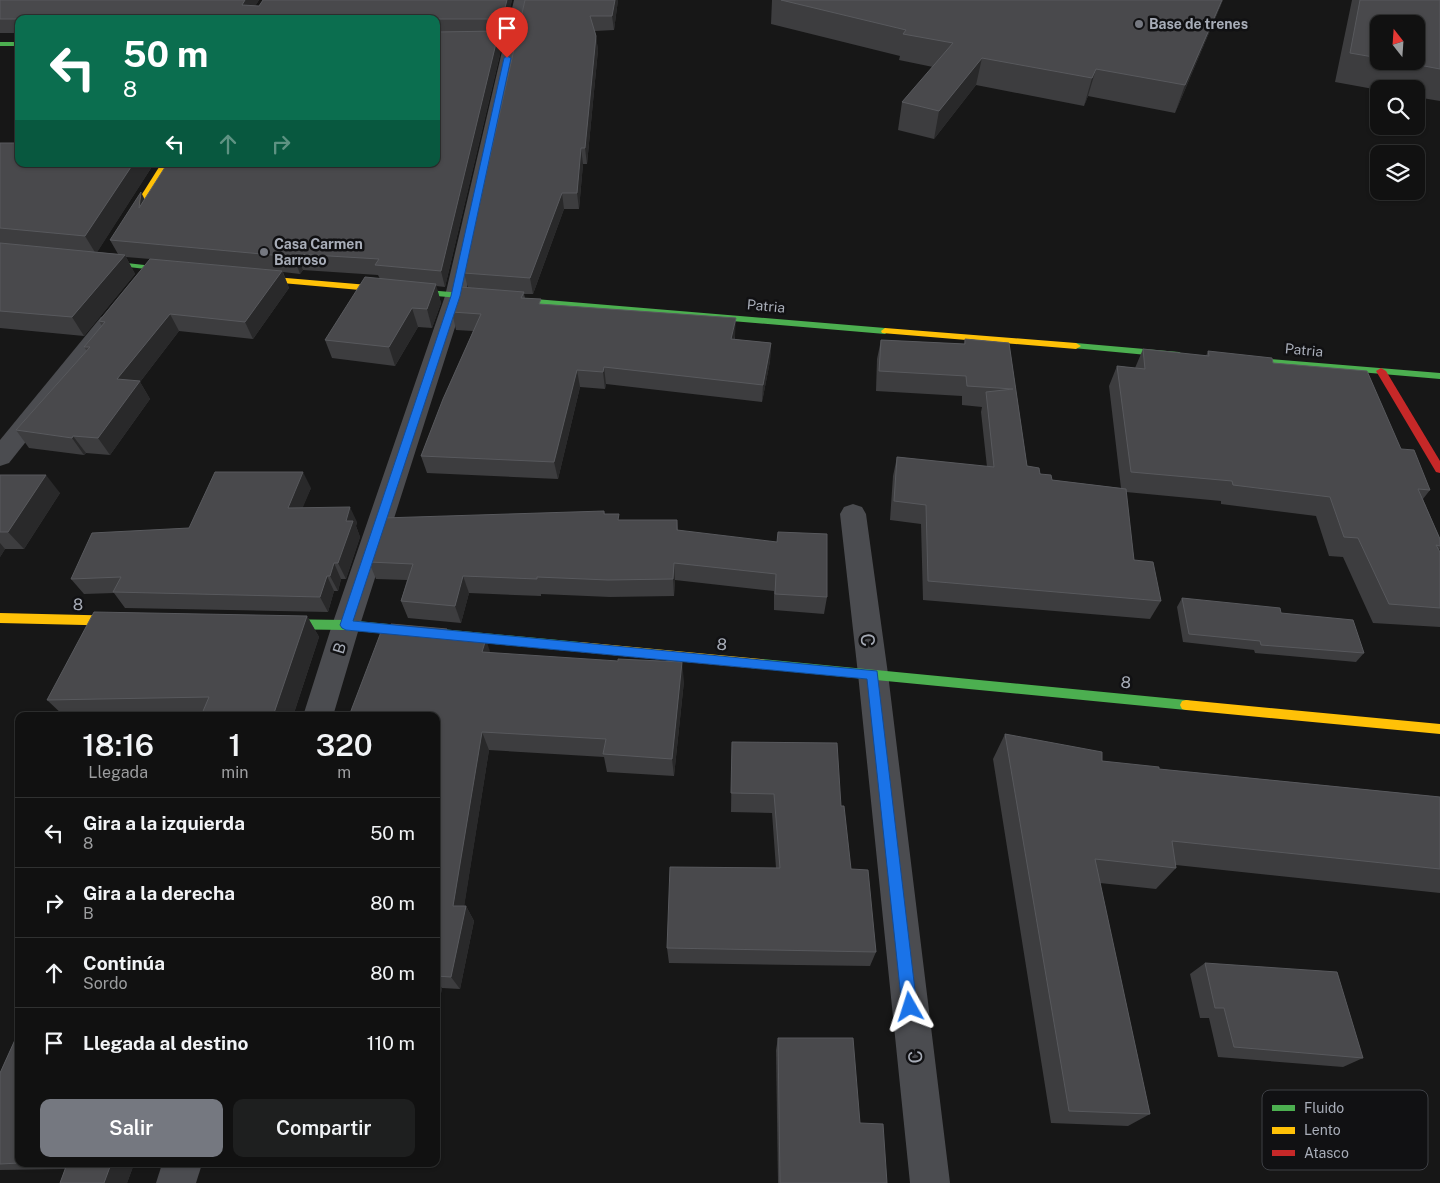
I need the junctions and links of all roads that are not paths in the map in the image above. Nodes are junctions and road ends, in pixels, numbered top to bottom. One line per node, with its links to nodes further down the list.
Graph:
1 (521, 0): 2 (street, B)
2 (511, 39): 3 (street); 11 (street, B)
3 (492, 40)
4 (0, 44): 5 (street)
5 (15, 44)
6 (163, 167): 7 (street)
7 (119, 237)
8 (84, 260): 9 (street)
9 (191, 272)
10 (240, 277): 11 (street, Patria)
11 (455, 296): 13 (street, Patria); 23 (street, B)
12 (121, 306): 17 (street)
13 (1192, 356)
14 (1222, 358): 15 (street, Patria)
15 (1381, 371): 16 (street, Patria); 18 (street)
16 (1440, 376)
17 (0, 457)
18 (1440, 469)
19 (853, 514): 24 (street, C)
20 (0, 618): 21 (street, 8)
21 (138, 621)
22 (267, 623): 23 (street, 8)
23 (346, 625): 24 (street, 8); 25 (street, B)
24 (873, 674): 26 (street, 8); 29 (street, C)
25 (319, 712)
26 (1440, 729)
27 (181, 1167): 28 (street)
28 (176, 1183)
29 (930, 1183)

